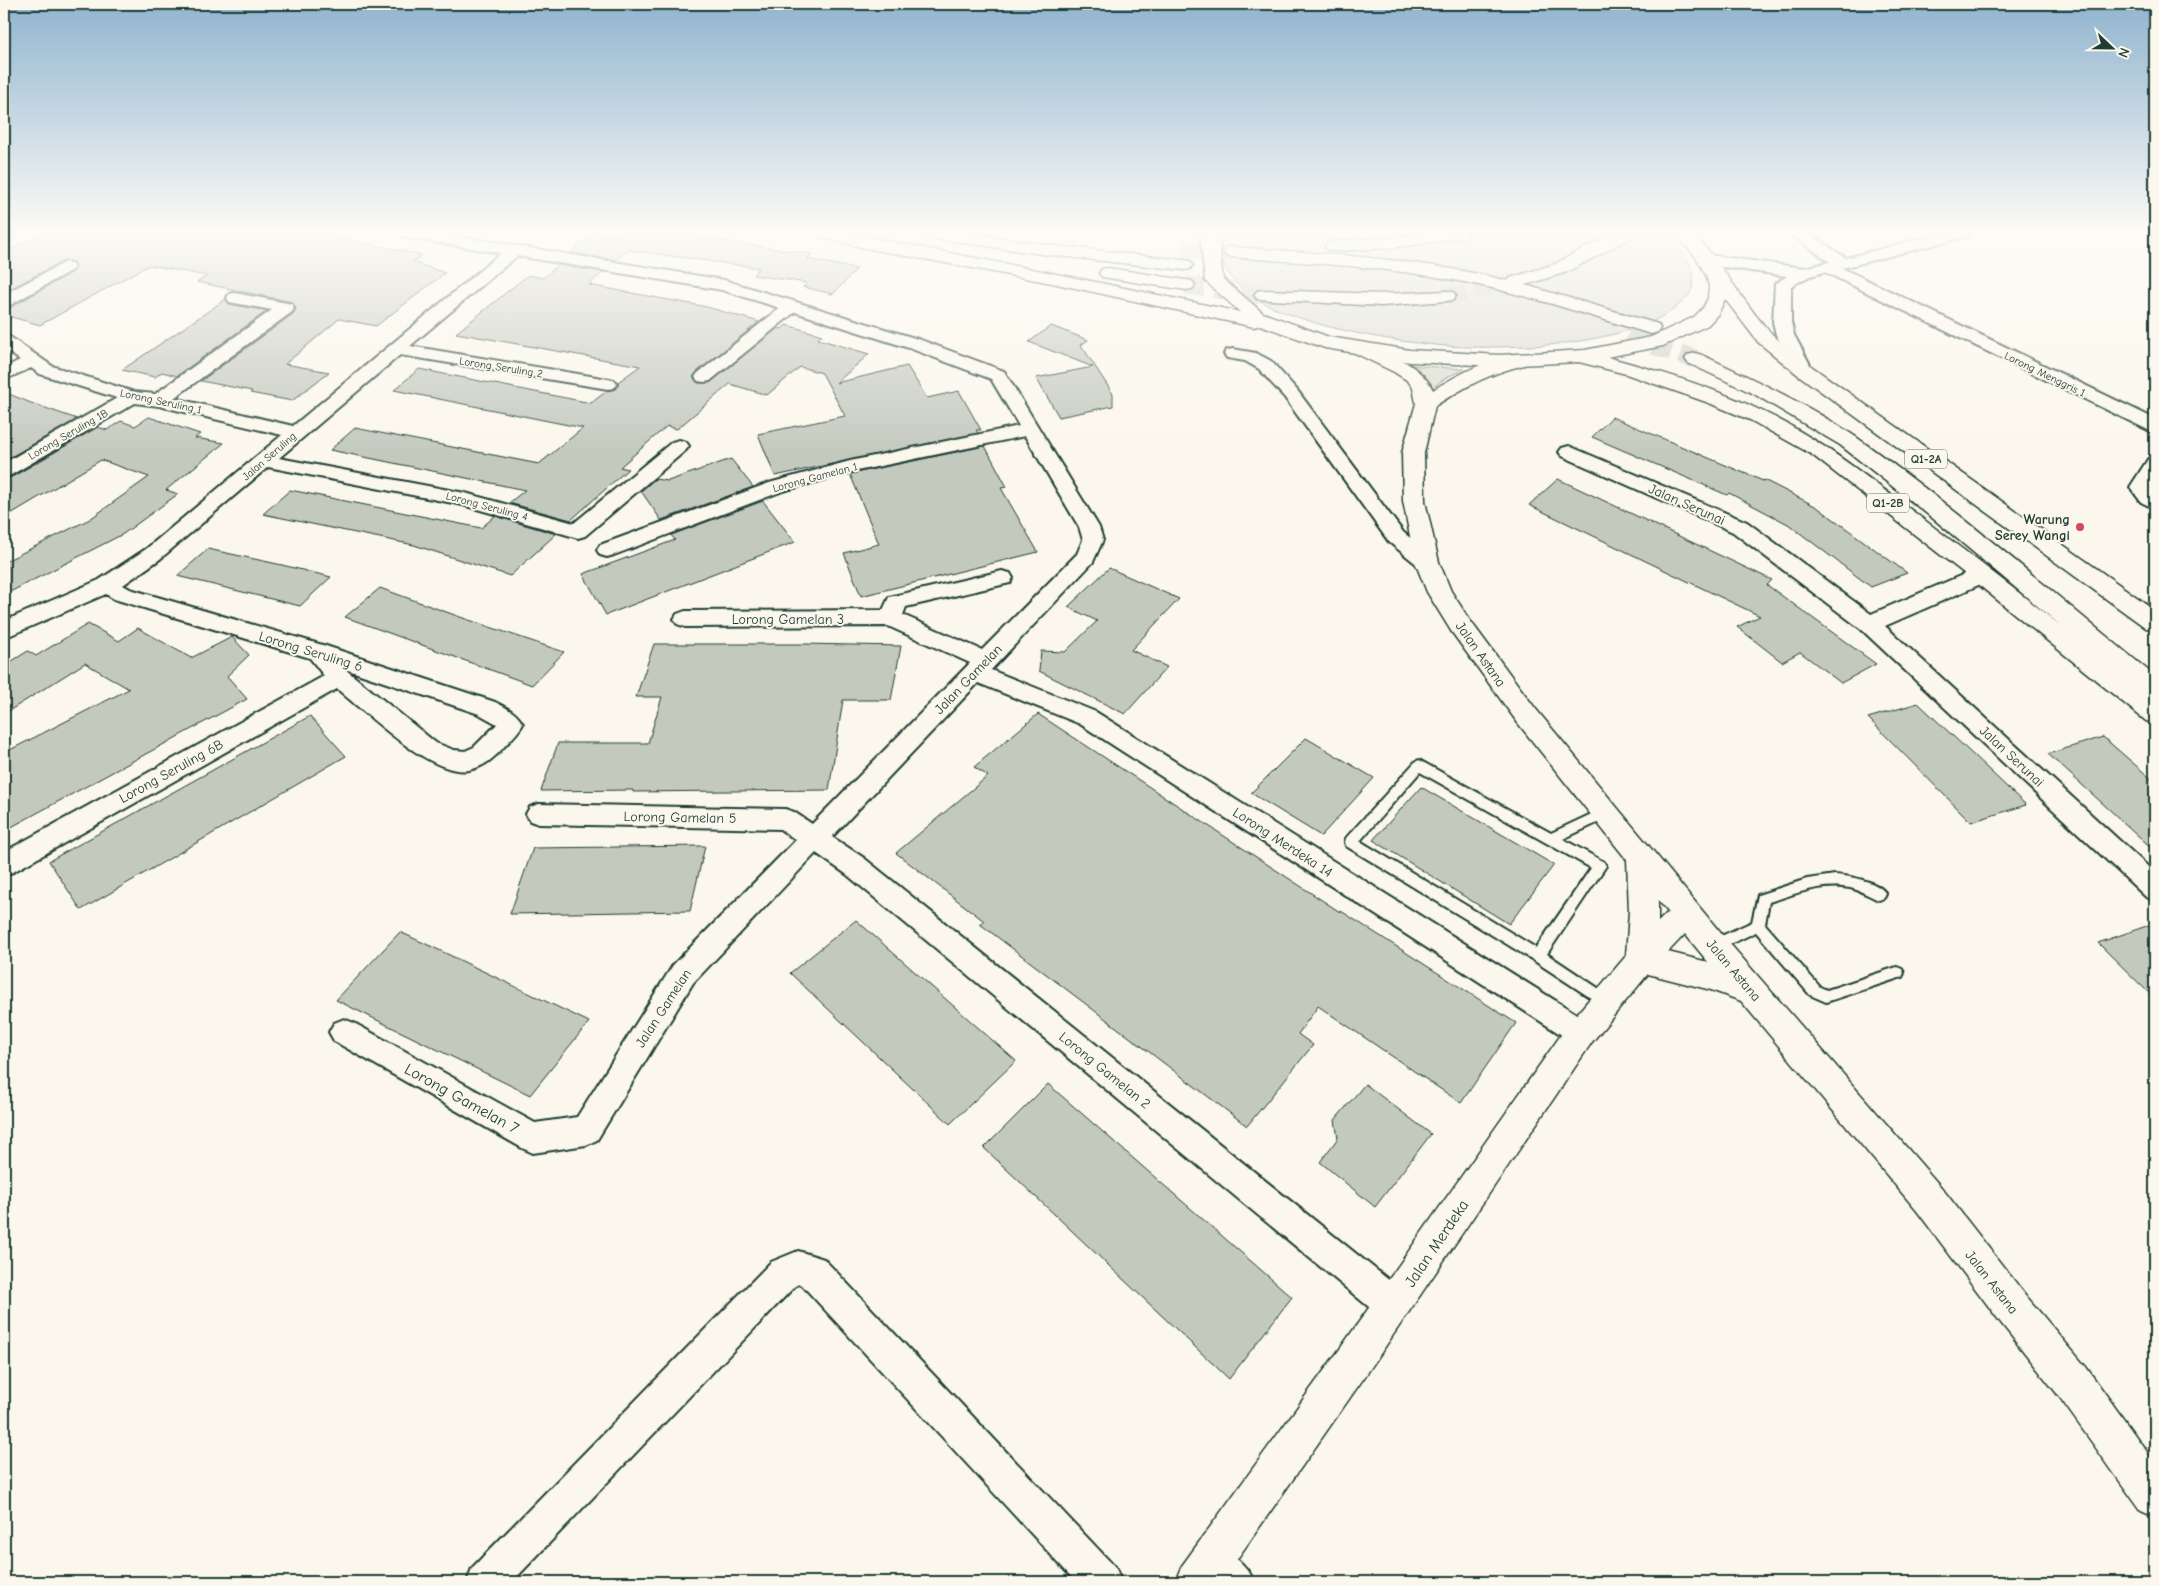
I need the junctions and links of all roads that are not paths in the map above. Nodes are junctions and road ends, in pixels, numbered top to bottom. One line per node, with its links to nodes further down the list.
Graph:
1 (281, 307): 28 (street)
2 (445, 307): 17 (street, Jalan Seruling)
3 (791, 307): 25 (street)
4 (795, 307): 31 (street, Jalan Gamelan)
5 (1182, 307): 13 (main road)
6 (1241, 307): 13 (main road)
7 (1530, 307): 15 (main road)
8 (1580, 307): 14 (main road)
9 (1711, 307): 20 (main road)
10 (1742, 307): 23 (main road, Q1-2A)
11 (1782, 307): 23 (street)
12 (1919, 307): 30 (street, Lorong Menggris 1)
13 (1268, 324): 18 (main road)
14 (1651, 328)
15 (1626, 336)
16 (4, 341): 21 (street, Lorong Seruling 1)
17 (395, 349): 26 (street, Lorong Seruling 2); 32 (street, Jalan Seruling)
18 (1362, 349): 22 (main road); 29 (main road)
19 (1233, 354): 40 (street)
20 (1584, 357): 22 (main road); 41 (main road, Q1-2B)
21 (31, 360): 24 (street); 27 (street, Lorong Seruling 1)
22 (1518, 361): 29 (main road)
23 (1804, 370): 46 (main road, Q1-2A)
24 (4, 375)
25 (704, 377)
26 (608, 384)
27 (132, 397): 28 (street, Lorong Seruling 1); 37 (street, Lorong Seruling 1B)
28 (159, 400): 32 (street, Lorong Seruling 1)
29 (1426, 403): 40 (main road, Jalan Astana)
30 (2155, 426)
31 (1030, 429): 39 (street, Lorong Gamelan 1); 51 (street, Jalan Gamelan)
32 (297, 433): 35 (street, Jalan Seruling)
33 (678, 446): 35 (street, Lorong Seruling 4)
34 (1569, 452): 47 (street, Jalan Serunai)
35 (265, 461): 43 (street, Jalan Seruling)
36 (2155, 463): 38 (street)
37 (4, 471)
38 (2155, 503)
39 (607, 550)
40 (1427, 562): 55 (main road, Jalan Astana)
41 (1982, 575): 47 (street); 54 (main road, Q1-2B)
42 (1002, 578): 44 (street)
43 (107, 585): 48 (street, Jalan Seruling); 50 (street, Lorong Seruling 6)
44 (890, 618): 45 (street, Lorong Gamelan 3); 51 (street, Lorong Gamelan 3)
45 (685, 619)
46 (2155, 622)
47 (1869, 624): 61 (street, Jalan Serunai)
48 (4, 630)
49 (2155, 638): 53 (main road)
50 (318, 652): 52 (street); 52 (street, Lorong Seruling 6)
51 (980, 666): 58 (street, Jalan Gamelan); 72 (street, Lorong Merdeka 14)
52 (338, 678): 60 (street, Lorong Seruling 6B)
53 (2155, 690)
54 (2155, 714)
55 (1606, 813): 57 (lane); 59 (main road, Jalan Astana)
56 (539, 814): 58 (street, Lorong Gamelan 5)
57 (1553, 838): 66 (lane); 66 (lane)
58 (815, 839): 73 (street, Jalan Gamelan); 74 (street, Lorong Gamelan 2)
59 (1641, 856): 63 (main road, Jalan Astana); 67 (main road)
60 (4, 864)
61 (2155, 889)
62 (1879, 894): 64 (lane)
63 (1687, 912): 65 (main road, Jalan Astana); 67 (main road, Jalan Merdeka)
64 (1758, 925): 65 (lane); 68 (lane)
65 (1713, 946): 69 (main road, Jalan Astana)
66 (1538, 956): 70 (lane)
67 (1640, 959): 69 (main road); 70 (main road, Jalan Merdeka)
68 (1897, 973)
69 (1751, 991): 75 (main road, Jalan Astana)
70 (1605, 1000): 72 (main road, Jalan Merdeka)
71 (344, 1032): 73 (street, Lorong Gamelan 7)
72 (1581, 1032): 74 (main road, Jalan Merdeka)
73 (586, 1130)
74 (1393, 1305): 76 (main road, Jalan Merdeka)
75 (2155, 1497)
76 (1213, 1576)
77 (486, 1582): 78 (street)
78 (1102, 1582)

